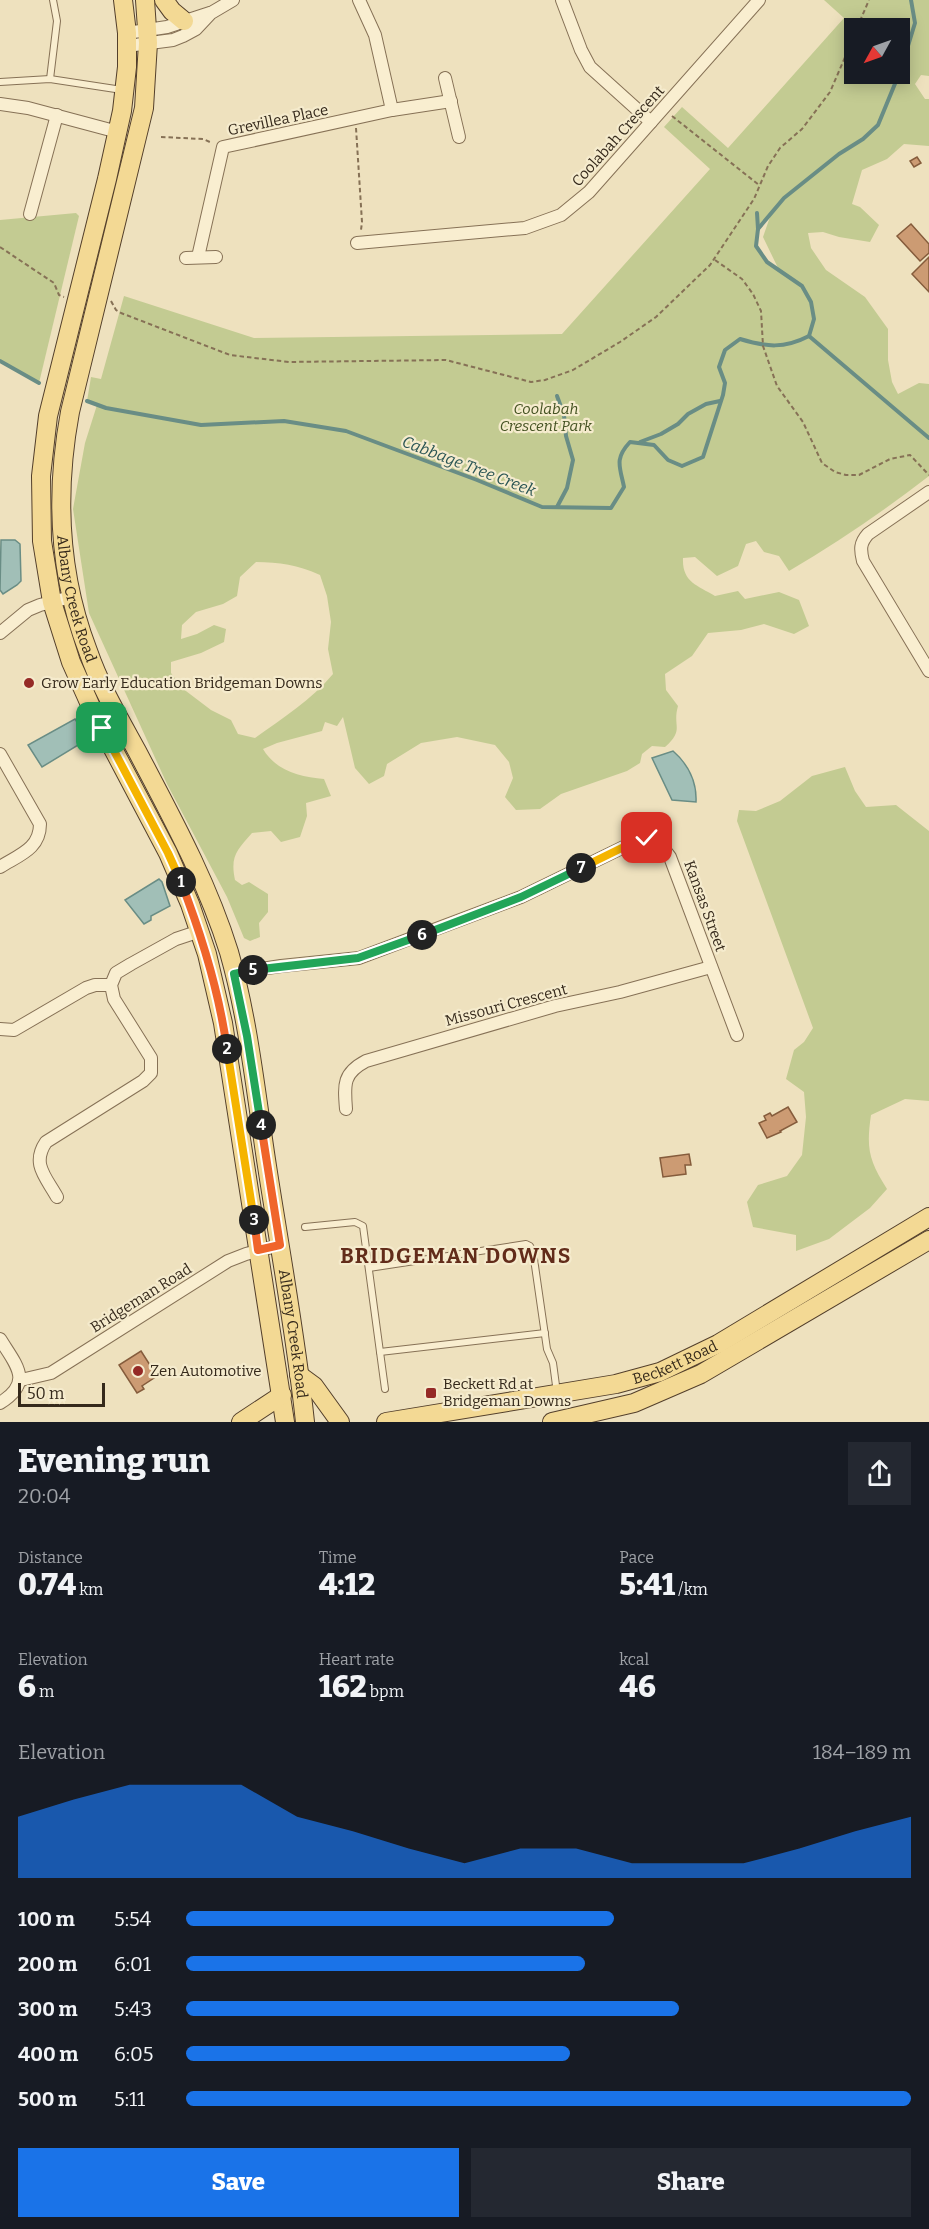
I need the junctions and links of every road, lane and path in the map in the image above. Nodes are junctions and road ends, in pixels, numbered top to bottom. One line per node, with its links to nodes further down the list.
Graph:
1 (53, 0): 17 (lane)
2 (123, 0): 14 (main road, Albany Creek Road)
3 (145, 0): 13 (main road, Albany Creek Road)
4 (164, 0): 12 (main road)
5 (233, 0): 10 (street)
6 (359, 0): 23 (street)
7 (562, 0): 26 (street)
8 (869, 0): 11 (path)
9 (756, 1): 22 (street, Coolabah Crescent)
10 (211, 13): 12 (street); 13 (street)
11 (861, 18)
12 (184, 21): 13 (street)
13 (148, 37): 14 (street); 41 (main road, Albany Creek Road)
14 (127, 39): 19 (main road, Albany Creek Road)
15 (844, 60): 31 (path)
16 (445, 78): 20 (street)
17 (50, 79): 18 (lane); 19 (lane)
18 (0, 82)
19 (125, 90): 27 (main road, Albany Creek Road)
20 (451, 100): 23 (street, Grevillea Place); 29 (street)
21 (0, 104): 24 (street)
22 (663, 108): 26 (street, Coolabah Crescent); 31 (path)
23 (392, 110): 25 (street, Grevillea Place)
24 (57, 115): 27 (street); 32 (street)
25 (355, 119): 30 (street, Grevillea Place); 33 (path)
26 (651, 122): 33 (street, Coolabah Crescent)
27 (118, 132): 42 (main road, Albany Creek Road)
28 (161, 137): 30 (path)
29 (459, 137)
30 (223, 147): 35 (street, Grevillea Place)
31 (760, 186): 36 (path)
32 (30, 214)
33 (357, 243)
34 (0, 247): 37 (path)
35 (216, 257)
36 (714, 259): 38 (path); 39 (path)
37 (66, 298)
38 (106, 299)
39 (929, 475)
40 (929, 492): 44 (street)
41 (71, 597): 42 (street); 49 (main road, Albany Creek Road)
42 (52, 602): 43 (street); 47 (main road, Albany Creek Road)
43 (0, 633)
44 (929, 671)
45 (0, 754): 46 (street)
46 (0, 867)
47 (200, 931): 50 (street); 59 (main road, Albany Creek Road)
48 (711, 967): 49 (street, Kansas Street); 52 (street, Kansas Street); 53 (street, Missouri Crescent)
49 (234, 974): 58 (main road, Albany Creek Road)
50 (111, 985): 51 (street); 54 (street)
51 (0, 1029)
52 (737, 1035)
53 (346, 1109)
54 (57, 1197)
55 (929, 1217): 67 (main road, Beckett Road)
56 (305, 1227): 60 (lane)
57 (929, 1240): 75 (main road, Beckett Road)
58 (280, 1245): 59 (street, Bridgeman Road); 64 (main road, Albany Creek Road)
59 (258, 1250): 65 (street, Bridgeman Road); 68 (main road, Albany Creek Road)
60 (369, 1268): 61 (lane); 63 (lane)
61 (545, 1333): 63 (lane); 67 (lane)
62 (0, 1339): 65 (street)
63 (380, 1352): 66 (lane)
64 (299, 1375): 72 (main road, Albany Creek Road); 73 (main road)
65 (21, 1380): 69 (street)
66 (385, 1389)
67 (557, 1394): 74 (main road, Beckett Road)
68 (282, 1395): 70 (main road); 71 (main road, Albany Creek Road)
69 (0, 1403)
70 (241, 1422)
71 (285, 1422)
72 (305, 1422)
73 (340, 1422)
74 (386, 1422)
75 (552, 1422)

